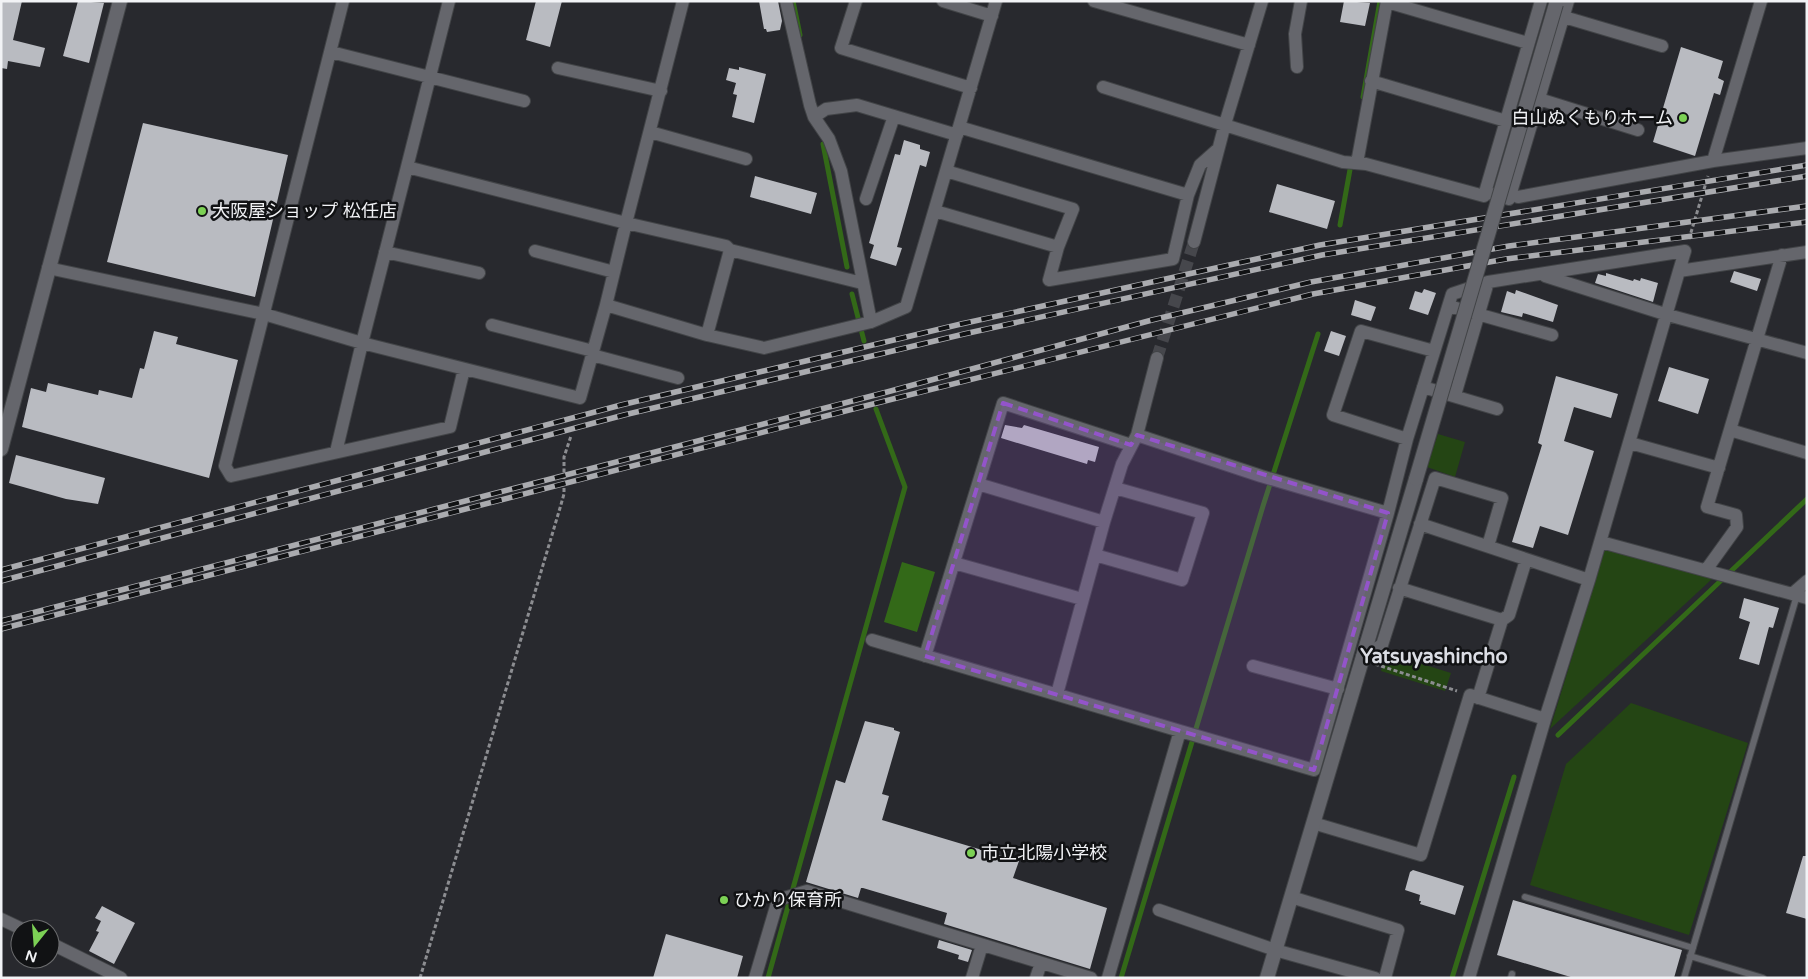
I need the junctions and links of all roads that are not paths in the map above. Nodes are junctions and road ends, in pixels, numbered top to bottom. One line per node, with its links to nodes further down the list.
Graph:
1 (120, 1): 60 (street)
2 (343, 1): 21 (street)
3 (449, 1): 25 (street)
4 (683, 1): 30 (street)
5 (786, 1): 34 (street)
6 (856, 1): 29 (street)
7 (944, 1): 16 (street)
8 (996, 1): 16 (street)
9 (1094, 1): 19 (street)
10 (1262, 1): 19 (street)
11 (1301, 1): 22 (street)
12 (1541, 1): 18 (street)
13 (1761, 1): 43 (street)
14 (1387, 2): 18 (street); 26 (street)
15 (1560, 2): 17 (street); 114 (street, bridge)
16 (992, 16): 29 (street)
17 (1564, 16): 20 (street); 27 (street)
18 (1528, 43): 24 (street)
19 (1249, 45): 36 (street)
20 (1662, 46)
21 (331, 52): 25 (street); 70 (street)
22 (1297, 67)
23 (558, 68): 30 (street)
24 (1519, 76): 27 (street); 35 (street)
25 (430, 78): 32 (street); 45 (street)
26 (1372, 81): 35 (street); 44 (street)
27 (1544, 84): 31 (street)
28 (1103, 87): 36 (street)
29 (970, 88): 38 (street)
30 (661, 91): 39 (street)
31 (1539, 99): 37 (street); 47 (street)
32 (524, 101)
33 (894, 116): 34 (street); 38 (street); 50 (street)
34 (814, 117): 66 (street)
35 (1506, 121): 47 (street)
36 (1225, 124): 41 (street); 44 (street)
37 (1638, 130)
38 (958, 131): 46 (street); 48 (street)
39 (650, 132): 42 (street); 52 (street)
40 (1807, 148): 43 (street)
41 (1218, 149): 48 (street); 53 (street)
42 (746, 158)
43 (1713, 161): 49 (street)
44 (1353, 163): 47 (street)
45 (407, 167): 52 (street); 57 (street)
46 (946, 171): 51 (street); 54 (street)
47 (1485, 192)
48 (1188, 195): 54 (street)
49 (1518, 197)
50 (866, 199)
51 (934, 211): 54 (street); 72 (street)
52 (626, 223): 55 (street); 62 (street)
53 (1194, 242)
54 (1058, 247)
55 (730, 250): 66 (street); 74 (street)
56 (535, 251): 62 (street)
57 (385, 252): 63 (street); 77 (street)
58 (1807, 252): 59 (street)
59 (1782, 255): 61 (street); 76 (street)
60 (48, 268): 70 (street); 91 (street)
61 (1679, 271): 64 (street); 71 (street)
62 (614, 272): 67 (street)
63 (479, 274)
64 (1543, 275): 65 (street); 71 (street)
65 (1488, 282): 68 (street); 69 (street)
66 (862, 283): 72 (street)
67 (606, 305): 74 (street); 79 (street)
68 (1448, 306): 69 (street); 78 (street)
69 (1479, 313): 75 (street); 85 (street)
70 (264, 314): 77 (street); 92 (street)
71 (1668, 314): 76 (street); 90 (street)
72 (871, 322): 74 (street)
73 (492, 325): 79 (street)
74 (707, 335)
75 (1552, 335)
76 (1757, 338): 80 (street); 87 (street)
77 (362, 343): 82 (street); 92 (street)
78 (1434, 351): 84 (street); 88 (street)
79 (593, 353): 82 (street); 83 (street)
80 (1807, 353)
81 (1157, 358): 89 (street)
82 (464, 369): 92 (street)
83 (678, 378)
84 (1423, 387): 85 (street); 88 (street)
85 (1455, 395): 86 (street)
86 (1497, 409)
87 (1730, 430): 93 (street); 94 (street)
88 (1407, 439): 97 (street)
89 (1134, 440): 95 (street); 96 (street); 97 (street)
90 (1630, 443): 94 (street); 100 (street)
91 (1, 448)
92 (336, 452)
93 (1807, 453)
94 (1719, 468): 105 (street)
95 (978, 484): 98 (street); 104 (street)
96 (1115, 488): 98 (street); 102 (street)
97 (1388, 513): 116 (street)
98 (1104, 522): 102 (street)
99 (1420, 524): 101 (street); 101 (street); 108 (street)
100 (1601, 542): 105 (street); 106 (street)
101 (1488, 546): 103 (street)
102 (1095, 555): 110 (street)
103 (1526, 560): 106 (street); 111 (street)
104 (954, 563): 110 (street); 113 (street)
105 (1712, 571): 109 (street)
106 (1589, 580): 119 (street)
107 (1807, 581): 109 (street)
108 (1399, 588): 111 (street); 114 (street)
109 (1799, 596): 127 (lane)
110 (1082, 599): 117 (street)
111 (1502, 620): 118 (street)
112 (872, 640): 113 (street)
113 (925, 656): 117 (street)
114 (1362, 657): 121 (street)
115 (1253, 666): 116 (street)
116 (1338, 689): 120 (street)
117 (1057, 694): 120 (street)
118 (1474, 696): 119 (street); 121 (street)
119 (1545, 718): 140 (street)
120 (1189, 734): 136 (street)
121 (1313, 823): 122 (street)
122 (1291, 897): 128 (street); 139 (street)
123 (1525, 898): 127 (lane)
124 (1159, 910): 128 (street)
125 (982, 945): 130 (street); 132 (street); 133 (street)
126 (60, 948): 131 (street)
127 (1693, 948): 129 (lane)
128 (1275, 950): 137 (street); 138 (street)
129 (1690, 956): 141 (lane); 142 (lane)
130 (1041, 963): 134 (street); 135 (street)
131 (121, 978)
132 (755, 978)
133 (972, 978)
134 (1036, 978)
135 (1091, 978)
136 (1108, 978)
137 (1267, 978)
138 (1375, 978)
139 (1385, 978)
140 (1470, 978)
141 (1684, 978)
142 (1763, 978)

